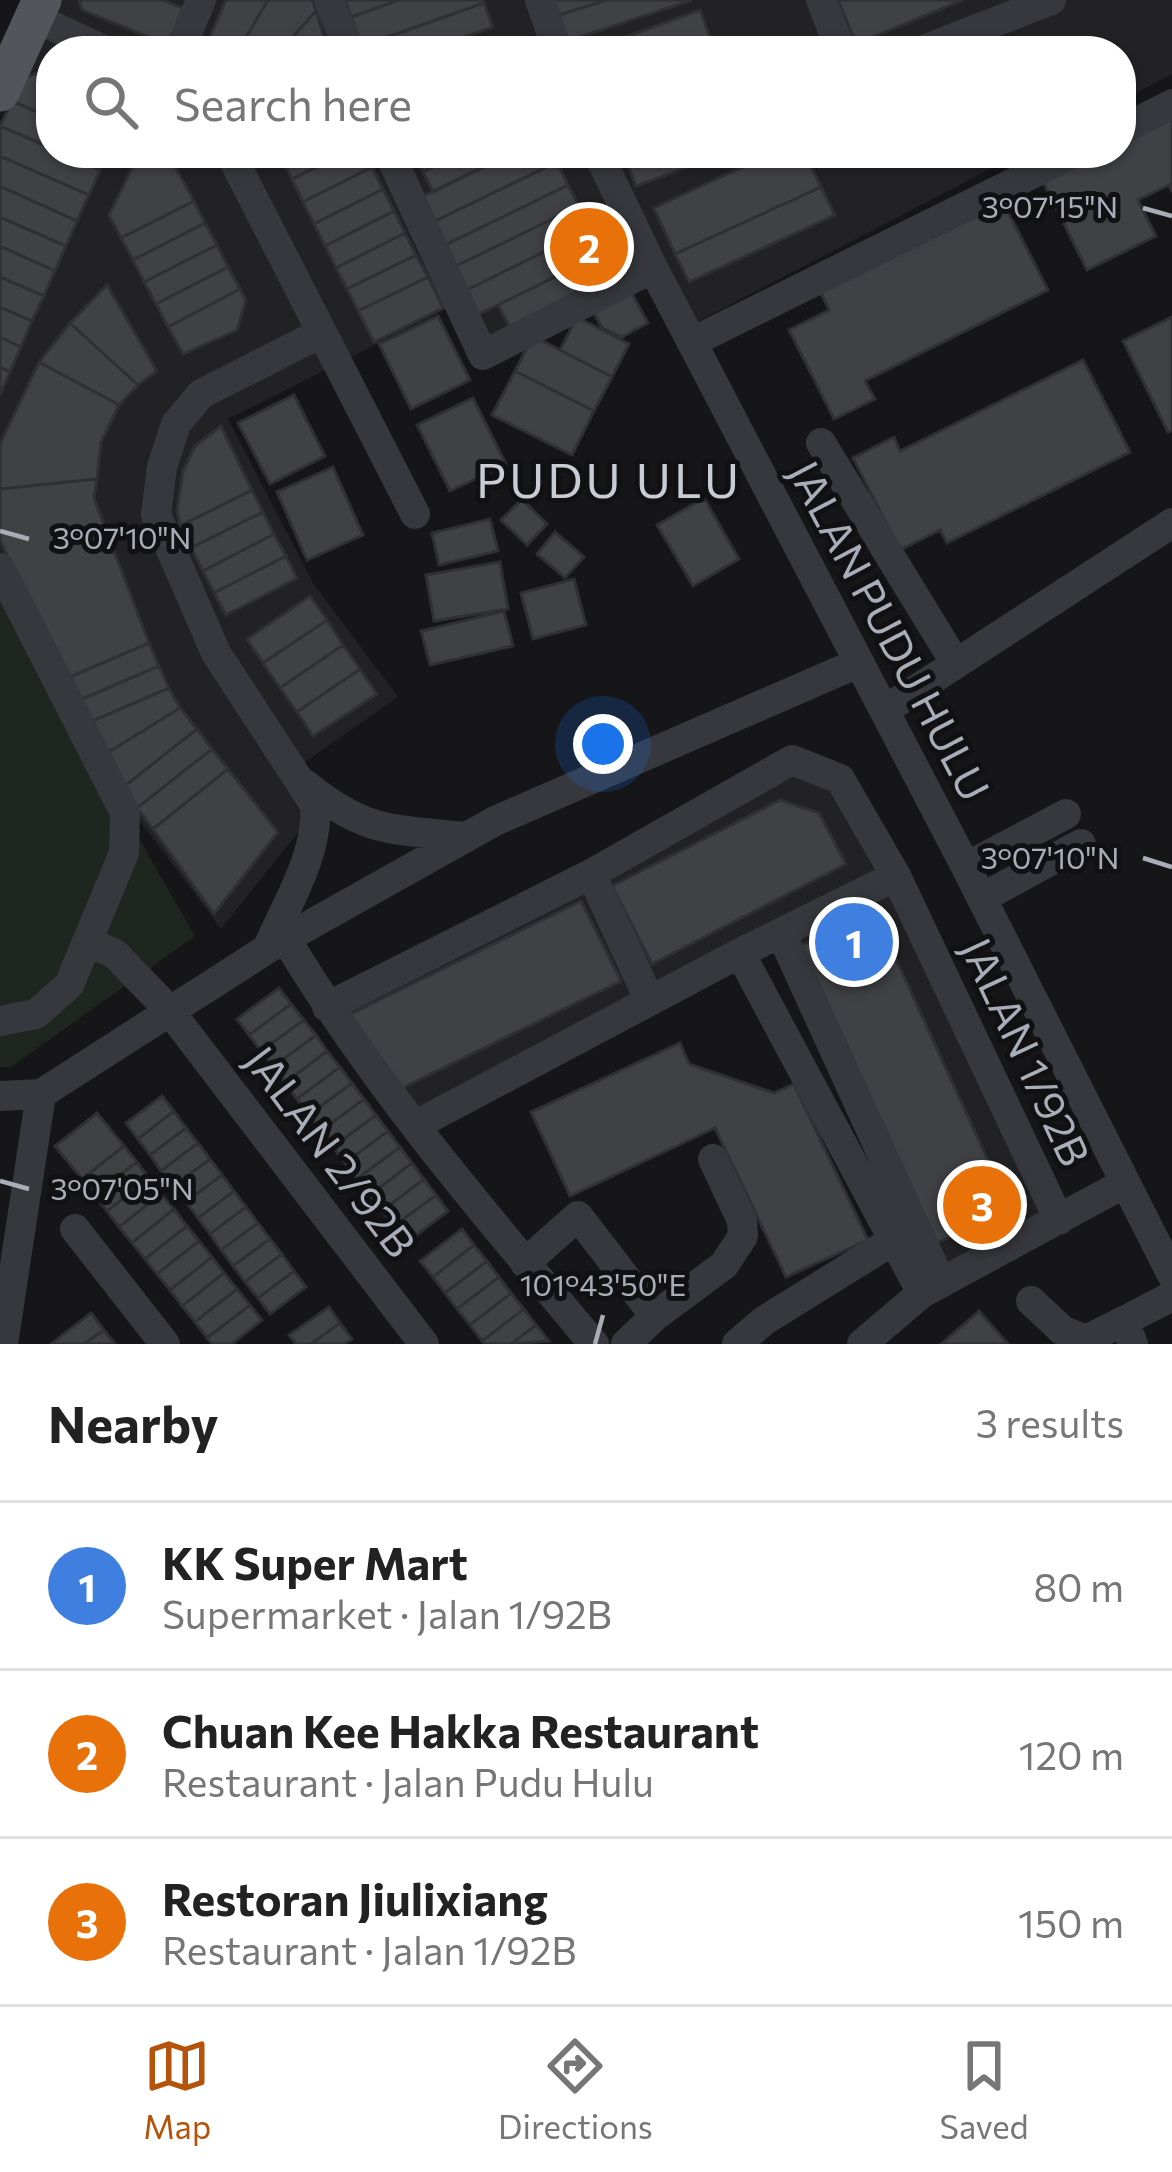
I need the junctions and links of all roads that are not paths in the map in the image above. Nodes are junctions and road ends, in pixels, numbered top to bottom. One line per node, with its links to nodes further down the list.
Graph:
1 (201, 0): 8 (street)
2 (329, 0): 9 (street)
3 (540, 0): 10 (street)
4 (821, 0): 11 (street)
5 (1051, 0): 12 (street)
6 (39, 9): 7 (street); 13 (main road)
7 (82, 36)
8 (186, 36)
9 (343, 36)
10 (552, 36)
11 (835, 36)
12 (959, 36)
13 (0, 92)
14 (1172, 104): 15 (street)
15 (1136, 122)
16 (238, 168): 21 (street)
17 (395, 168): 20 (street)
18 (605, 168): 20 (street, JALAN PUDU HULU)
19 (1044, 168): 22 (street)
20 (653, 268): 22 (street, JALAN PUDU HULU)
21 (321, 333): 24 (street); 30 (street)
22 (692, 342): 27 (street, JALAN PUDU HULU)
23 (821, 443): 28 (street)
24 (415, 514)
25 (1172, 523): 28 (street)
26 (0, 568): 39 (street)
27 (858, 663): 29 (street, JALAN PUDU HULU); 32 (street)
28 (956, 664): 29 (street)
29 (885, 710): 34 (street, JALAN PUDU HULU)
30 (303, 783): 32 (street); 40 (street)
31 (1066, 814): 34 (street)
32 (465, 837): 40 (street)
33 (1082, 844): 37 (street)
34 (966, 867): 37 (street, JALAN PUDU HULU)
35 (591, 874): 36 (street, JALAN 1/92B); 42 (street); 43 (street, JALAN 1/92B)
36 (896, 876): 38 (street); 51 (street, JALAN 1/92B)
37 (982, 898): 50 (street, JALAN PUDU HULU)
38 (781, 933): 41 (street); 56 (street)
39 (88, 941): 44 (street, JALAN 2/92B); 45 (street)
40 (277, 944): 43 (street); 44 (street)
41 (740, 953): 42 (street); 53 (street)
42 (650, 1000): 48 (street)
43 (327, 1007): 48 (street)
44 (169, 1010): 46 (street); 63 (street, JALAN 2/92B)
45 (0, 1021)
46 (41, 1094): 47 (street); 61 (street)
47 (0, 1096)
48 (416, 1125): 54 (street)
49 (713, 1159): 59 (street)
50 (1125, 1183): 51 (street); 55 (street, JALAN PUDU HULU)
51 (1059, 1220): 56 (street, JALAN 1/92B)
52 (75, 1229): 62 (street)
53 (894, 1240): 56 (street); 66 (street)
54 (525, 1263): 59 (street); 64 (street)
55 (1172, 1275)
56 (932, 1288): 67 (street, JALAN 1/92B)
57 (1172, 1296): 60 (street)
58 (1031, 1301): 60 (street)
59 (656, 1316): 65 (street)
60 (1128, 1333)
61 (2, 1344)
62 (165, 1344)
63 (424, 1344)
64 (594, 1344)
65 (626, 1344)
66 (737, 1344)
67 (862, 1344)

